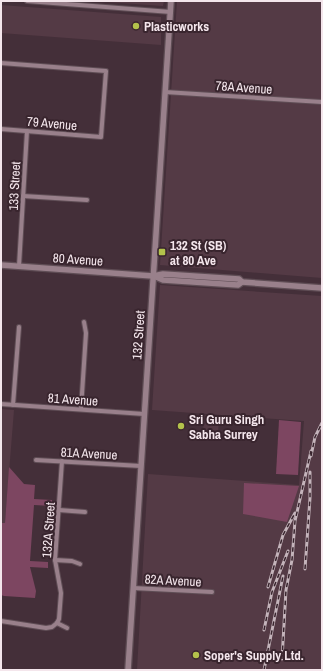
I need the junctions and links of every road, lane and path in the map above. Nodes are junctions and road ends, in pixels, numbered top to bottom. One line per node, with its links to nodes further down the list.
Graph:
1 (27, 1): 3 (street)
2 (171, 1): 3 (main road, 132 Street)
3 (171, 12): 5 (main road, 132 Street)
4 (1, 63): 8 (street, 79 Avenue)
5 (165, 92): 6 (street, 78A Avenue); 13 (main road, 132 Street)
6 (322, 102)
7 (1, 129): 8 (street, 79 Avenue)
8 (27, 131): 9 (street, 133 Street)
9 (23, 196): 10 (street); 12 (street, 133 Street)
10 (87, 200)
11 (1, 265): 12 (main road, 80 Avenue)
12 (19, 266): 13 (main road, 80 Avenue)
13 (154, 276): 14 (main road, 80 Avenue); 20 (main road, 132 Street)
14 (322, 288)
15 (84, 322): 19 (street)
16 (19, 327): 18 (street)
17 (1, 404): 18 (street, 81 Avenue)
18 (13, 405): 19 (street, 81 Avenue)
19 (81, 409): 20 (street, 81 Avenue)
20 (144, 414): 23 (main road, 132 Street)
21 (36, 460): 22 (street, 81A Avenue)
22 (62, 461): 23 (street, 81A Avenue); 24 (street, 132A Street)
23 (141, 466): 28 (main road, 132 Street)
24 (59, 510): 25 (street); 26 (street, 132A Street)
25 (85, 512)
26 (55, 560): 27 (street); 31 (street, 132A Street)
27 (80, 564)
28 (133, 588): 29 (street, 82A Avenue); 33 (main road, 132 Street)
29 (212, 592)
30 (1, 621): 31 (street)
31 (57, 623): 32 (street)
32 (67, 628)
33 (128, 670)

